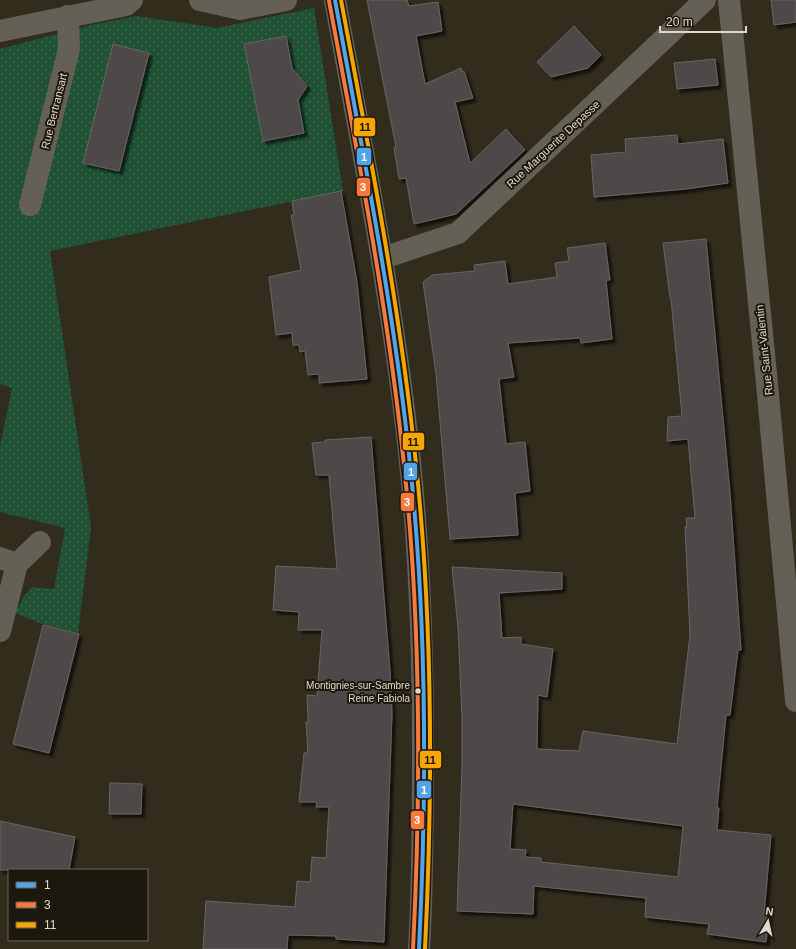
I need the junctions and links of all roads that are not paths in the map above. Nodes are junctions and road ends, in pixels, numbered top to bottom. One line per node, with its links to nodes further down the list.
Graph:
1 (132, 0): 7 (street)
2 (200, 0): 3 (street)
3 (286, 0)
4 (335, 0): 10 (main road)
5 (705, 0): 10 (street, Rue Marguerite Depasse)
6 (729, 0): 14 (street, Rue Saint-Valentin)
7 (68, 16): 8 (street); 9 (street, Rue Bertransart)
8 (0, 31)
9 (30, 206)
10 (383, 258): 15 (main road)
11 (40, 542): 12 (street)
12 (9, 561): 13 (street)
13 (0, 631)
14 (796, 701)
15 (419, 949)

